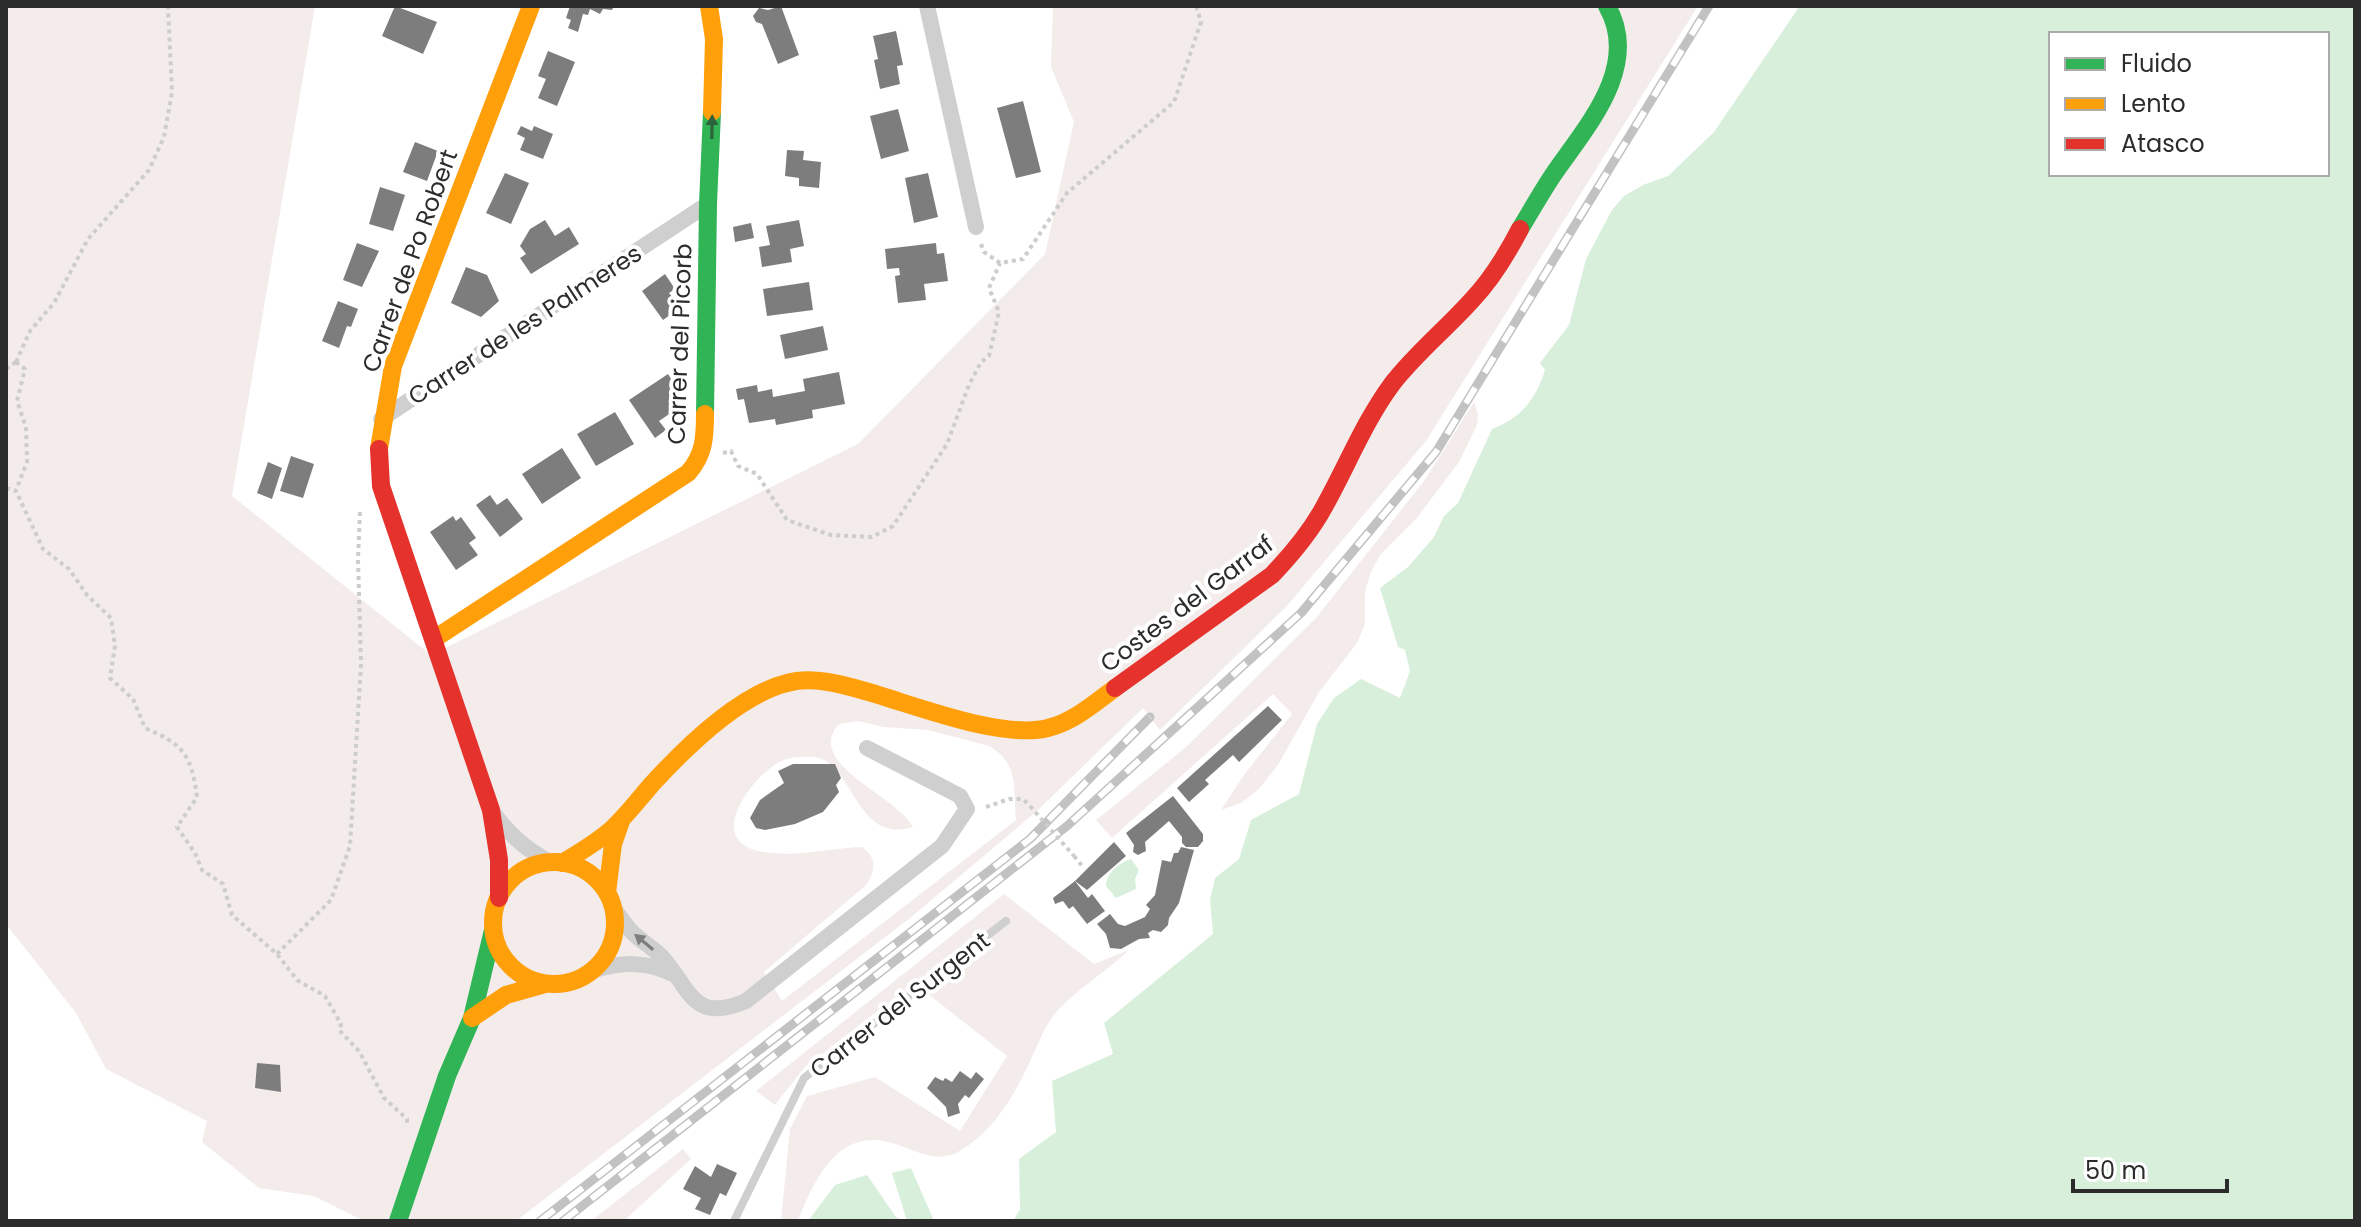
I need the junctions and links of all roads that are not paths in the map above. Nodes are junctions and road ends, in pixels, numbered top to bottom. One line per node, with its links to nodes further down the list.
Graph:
1 (531, 6): 7 (main road, Carrer de Po Robert)
2 (709, 6): 5 (main road, Carrer del Picorb, one-way to 2)
3 (927, 6): 6 (street)
4 (1607, 6): 11 (main road, Costes del Garraf)
5 (708, 204): 7 (street, Carrer de les Palmeres); 8 (main road, Carrer del Picorb)
6 (976, 227)
7 (381, 419): 8 (main road, Carrer de Po Robert)
8 (434, 639): 10 (main road, Carrer de Po Robert)
9 (867, 748): 18 (street)
10 (491, 810): 12 (street, Carrer de Po Robert); 13 (main road, Carrer de Po Robert)
11 (622, 820): 12 (main road, Costes del Garraf); 14 (main road, Costes del Garraf)
12 (556, 863): 13 (main road); 14 (main road)
13 (499, 898): 16 (main road)
14 (610, 900): 17 (main road); 18 (street, one-way to 14)
15 (1006, 921): 22 (lane, Carrer del Surgent)
16 (494, 922): 19 (main road); 20 (main road)
17 (594, 970): 18 (street); 19 (main road)
18 (674, 975)
19 (547, 984): 20 (main road)
20 (472, 1018): 21 (main road)
21 (398, 1221)
22 (734, 1221)

